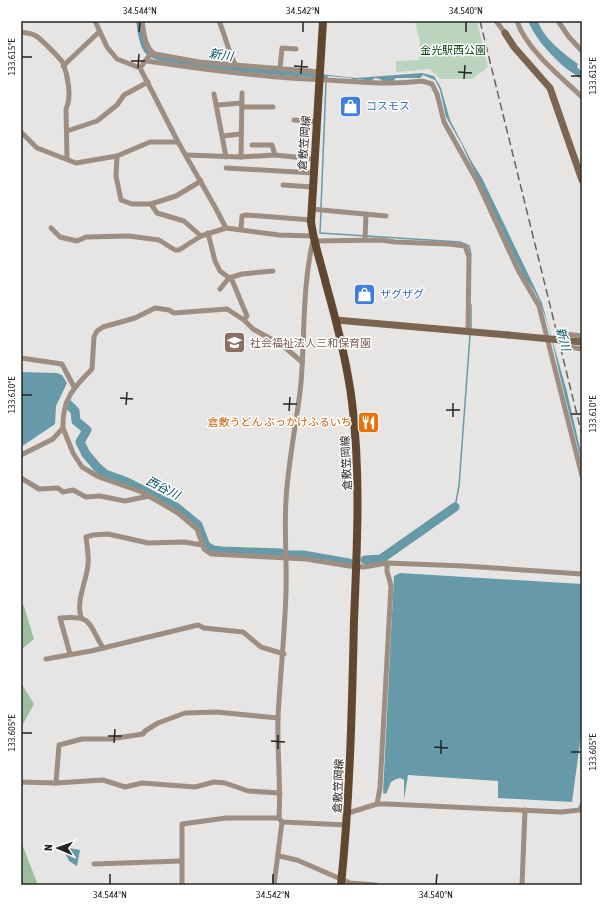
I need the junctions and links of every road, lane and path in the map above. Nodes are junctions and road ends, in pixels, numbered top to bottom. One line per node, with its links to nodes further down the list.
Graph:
1 (95, 21): 9 (street)
2 (142, 21): 13 (street)
3 (219, 21): 15 (street)
4 (322, 21): 19 (main road, 倉敷笠岡線)
5 (496, 21): 10 (street)
6 (517, 21): 23 (street)
7 (558, 21): 12 (street)
8 (21, 32): 16 (street)
9 (99, 32): 16 (street); 17 (street)
10 (505, 33): 44 (street)
11 (296, 49): 18 (street)
12 (582, 51)
13 (152, 52): 14 (street); 15 (street)
14 (147, 61): 17 (street); 19 (street)
15 (235, 64): 18 (street)
16 (64, 66): 29 (street)
17 (140, 68): 20 (street)
18 (280, 68): 19 (street)
19 (320, 76): 28 (main road, 倉敷笠岡線); 74 (street)
20 (148, 82): 29 (street); 33 (street)
21 (242, 93): 25 (street)
22 (214, 94): 24 (street)
23 (582, 97)
24 (218, 105): 25 (street); 32 (street)
25 (242, 105): 26 (street); 31 (street)
26 (272, 107)
27 (294, 120): 28 (street)
28 (317, 122): 40 (main road, 倉敷笠岡線)
29 (67, 131): 41 (street)
30 (21, 132): 41 (street)
31 (240, 134): 32 (street); 39 (street)
32 (223, 136): 38 (street)
33 (178, 142): 35 (street); 37 (street)
34 (252, 145): 36 (street)
35 (186, 155): 38 (street); 45 (street)
36 (275, 155): 39 (street); 40 (street)
37 (116, 156): 41 (street); 48 (street)
38 (226, 157): 39 (street)
39 (241, 157)
40 (314, 159): 43 (main road, 倉敷笠岡線)
41 (68, 160)
42 (226, 168): 43 (street)
43 (313, 173): 47 (main road, 倉敷笠岡線)
44 (582, 180)
45 (201, 181): 48 (street); 54 (street)
46 (283, 185): 47 (street)
47 (312, 187): 49 (main road, 倉敷笠岡線)
48 (151, 204): 57 (street)
49 (318, 210): 50 (street); 52 (main road, 倉敷笠岡線)
50 (366, 214): 51 (street); 58 (street)
51 (386, 216)
52 (311, 220): 55 (street); 59 (main road, 倉敷笠岡線)
53 (51, 228): 57 (street)
54 (226, 228): 55 (street); 56 (street)
55 (242, 229): 59 (street)
56 (208, 233): 57 (street); 61 (street)
57 (200, 236)
58 (365, 237): 59 (street); 65 (street)
59 (313, 239): 64 (main road, 倉敷笠岡線); 70 (street)
60 (273, 271): 61 (street)
61 (229, 278): 62 (street); 63 (street)
62 (220, 288)
63 (244, 320): 70 (street); 71 (street)
64 (336, 320): 65 (street); 80 (main road, 倉敷笠岡線)
65 (470, 331): 67 (street, bridge)
66 (582, 336): 68 (street)
67 (582, 342)
68 (582, 349)
69 (21, 358): 71 (street)
70 (302, 362): 78 (street)
71 (74, 386): 72 (street)
72 (63, 428): 73 (street); 76 (street)
73 (21, 455)
74 (582, 476)
75 (21, 478): 76 (street)
76 (149, 496): 77 (street)
77 (202, 545): 78 (street); 82 (street)
78 (286, 558): 80 (street); 85 (street)
79 (387, 563): 80 (street); 81 (street); 91 (street)
80 (357, 566): 94 (main road, 倉敷笠岡線)
81 (582, 574)
82 (81, 617): 83 (street); 84 (street)
83 (103, 648): 84 (street); 85 (street)
84 (70, 654): 86 (street)
85 (284, 654): 87 (street)
86 (46, 659)
87 (278, 718): 89 (street); 90 (street)
88 (21, 782): 89 (street)
89 (56, 783): 90 (street)
90 (280, 793): 95 (street)
91 (377, 804): 93 (street); 94 (street)
92 (582, 805): 93 (street)
93 (525, 810): 104 (street)
94 (348, 814): 96 (main road, 倉敷笠岡線)
95 (280, 820): 96 (street); 97 (street); 98 (street)
96 (347, 825): 100 (main road, 倉敷笠岡線)
97 (279, 856): 100 (street); 102 (street)
98 (181, 861): 99 (street); 101 (street)
99 (94, 864)
100 (342, 882): 103 (street)
101 (182, 885)
102 (274, 885)
103 (376, 885)
104 (522, 885)

